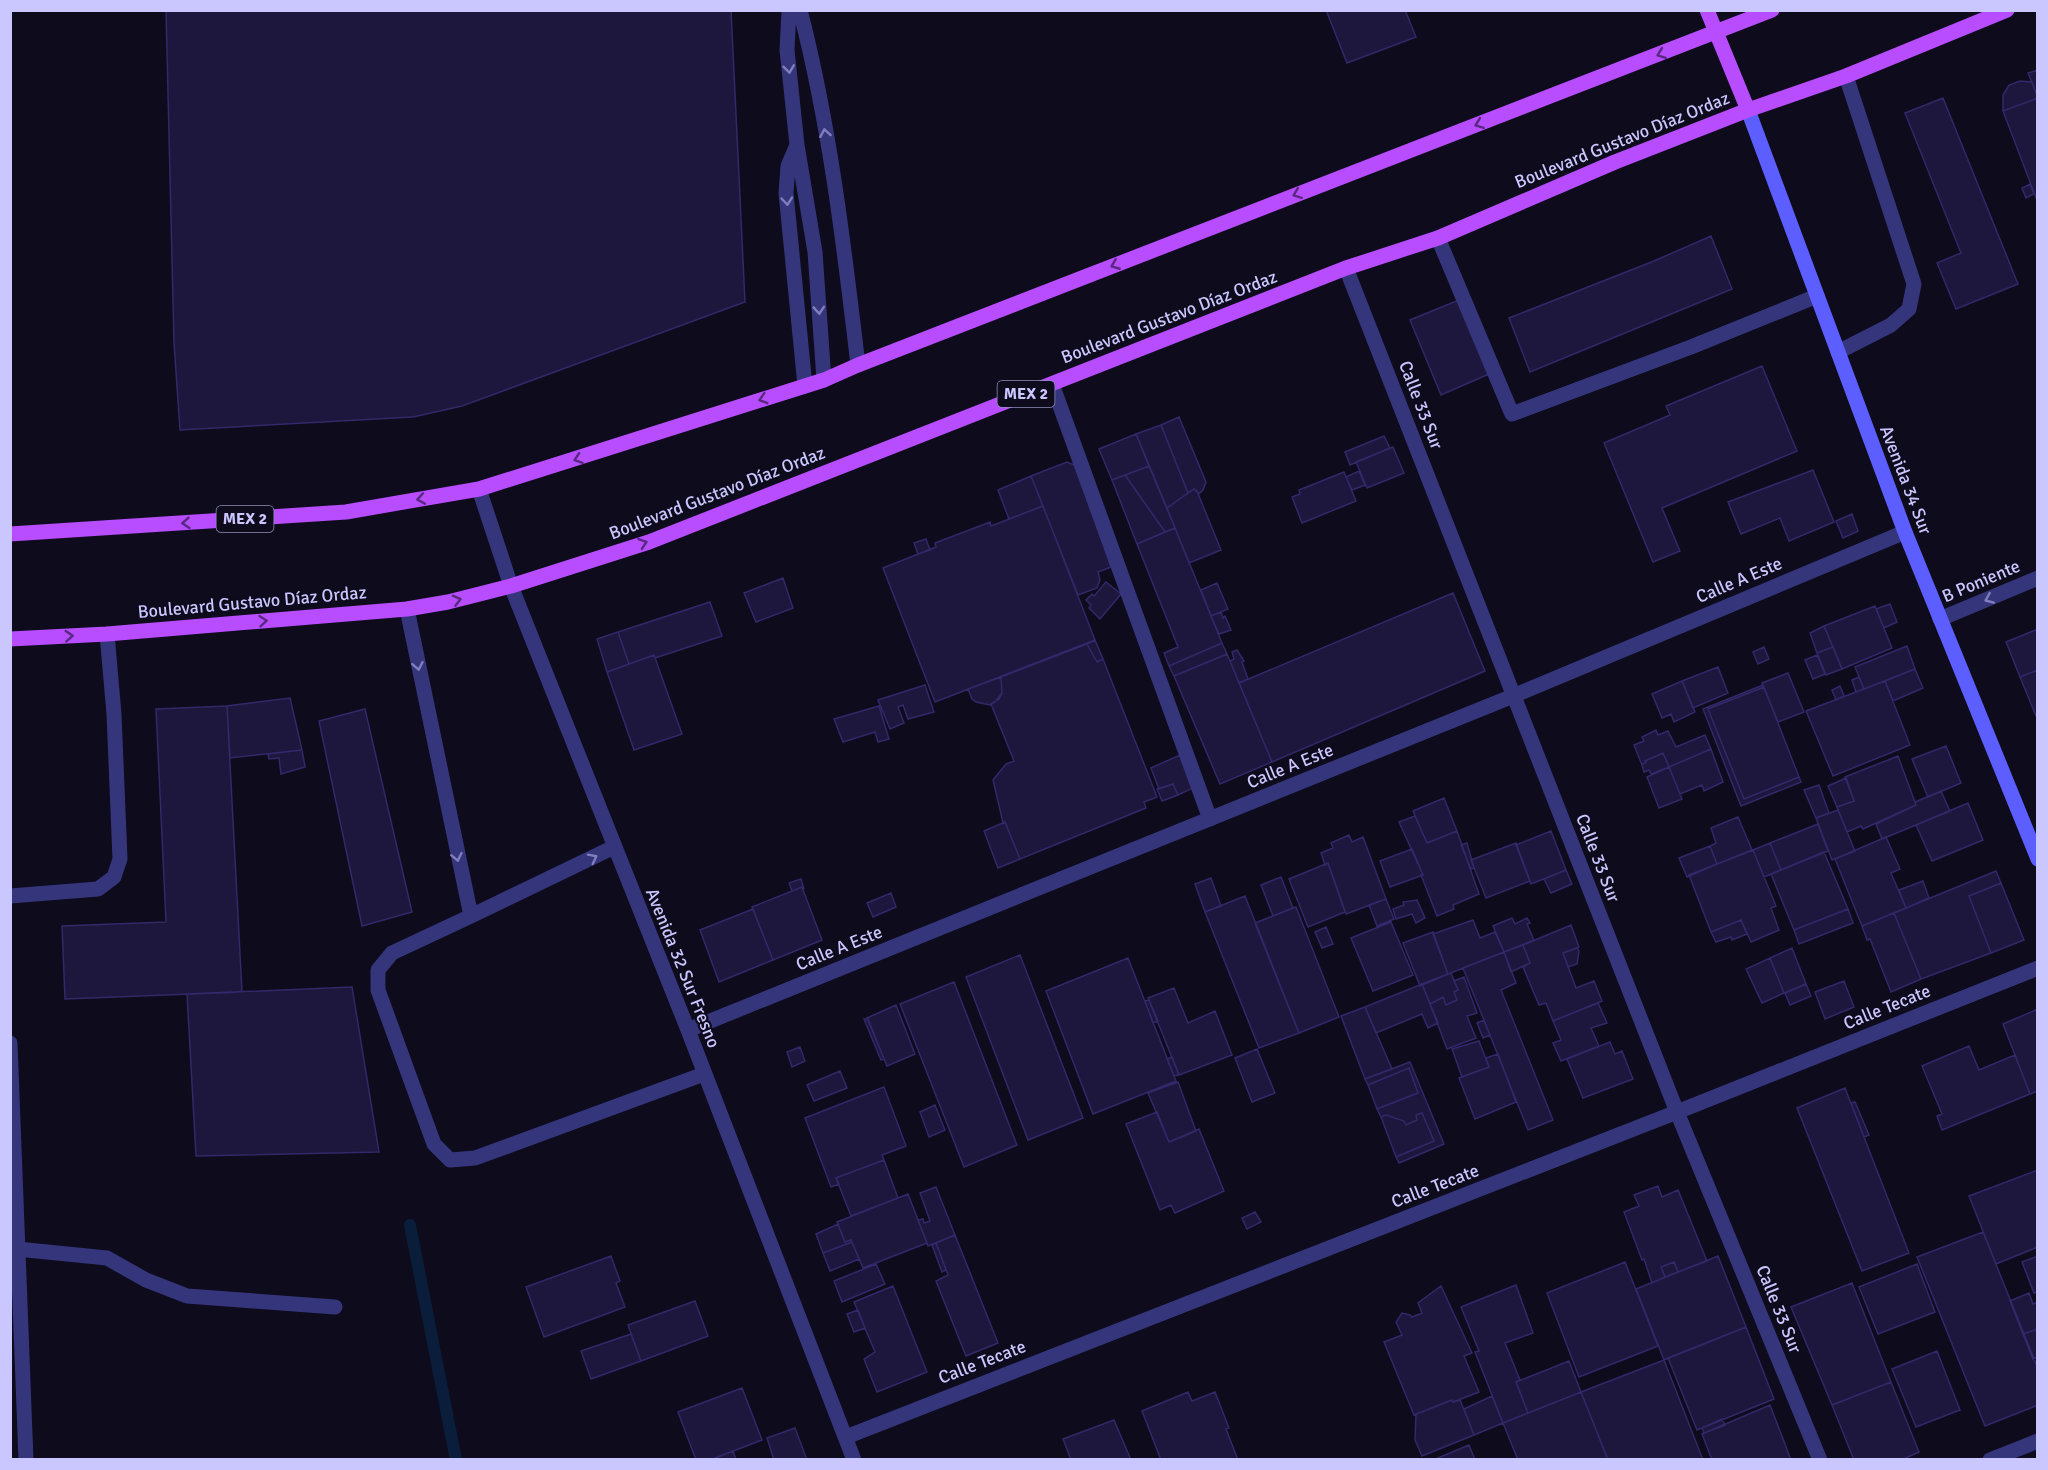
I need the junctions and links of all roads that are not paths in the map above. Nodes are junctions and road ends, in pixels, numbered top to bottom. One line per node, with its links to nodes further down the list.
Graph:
1 (789, 10): 9 (street, one-way to 9)
2 (800, 10): 14 (street, one-way to 2)
3 (1707, 10): 6 (main road)
4 (1772, 10): 6 (main road, MEX 2)
5 (2007, 10): 7 (main road, Boulevard Gustavo Díaz Ordaz / MEX 2)
6 (1715, 33): 8 (main road); 14 (main road, MEX 2, one-way to 14)
7 (1846, 76): 8 (main road, Boulevard Gustavo Díaz Ordaz / MEX 2); 13 (street)
8 (1748, 110): 10 (main road, Boulevard Gustavo Díaz Ordaz / MEX 2); 12 (main road, Avenida 34 Sur)
9 (797, 145): 15 (street, one-way to 15); 17 (street, one-way to 17)
10 (1438, 238): 11 (main road, Boulevard Gustavo Díaz Ordaz / MEX 2); 12 (street)
11 (1346, 268): 16 (main road, Boulevard Gustavo Díaz Ordaz / MEX 2); 27 (street, Calle 33 Sur)
12 (1817, 296): 13 (main road, Avenida 34 Sur)
13 (1838, 352): 19 (main road, Avenida 34 Sur)
14 (858, 365): 15 (main road, MEX 2)
15 (824, 380): 17 (main road, MEX 2)
16 (1052, 384): 22 (main road, Boulevard Gustavo Díaz Ordaz / MEX 2, one-way to 16); 28 (street)
17 (805, 386): 18 (main road, MEX 2, one-way to 18)
18 (479, 489): 20 (main road, MEX 2, one-way to 20); 22 (street, Avenida 32 Sur Fresno)
19 (1905, 532): 24 (main road, Avenida 34 Sur); 27 (street, Calle A Este)
20 (10, 534)
21 (2037, 578): 24 (street, B Poniente, one-way to 24)
22 (511, 586): 23 (main road, Boulevard Gustavo Díaz Ordaz / MEX 2, one-way to 22); 29 (street, Avenida 32 Sur Fresno)
23 (407, 609): 25 (main road, Boulevard Gustavo Díaz Ordaz / MEX 2, one-way to 23); 32 (street, one-way to 32)
24 (1940, 619): 30 (main road, Avenida 34 Sur)
25 (107, 634): 26 (main road, Boulevard Gustavo Díaz Ordaz / MEX 2, one-way to 25); 31 (street)
26 (10, 639)
27 (1514, 696): 28 (street, Calle A Este); 37 (street, Calle 33 Sur)
28 (1210, 819): 34 (street, Calle A Este)
29 (614, 847): 32 (street, one-way to 29); 34 (street, Avenida 32 Sur Fresno)
30 (2037, 859)
31 (10, 896)
32 (471, 916): 36 (street)
33 (2037, 968): 37 (street, Calle Tecate)
34 (688, 1030): 36 (street, Avenida 32 Sur Fresno)
35 (10, 1043): 38 (street)
36 (704, 1074): 41 (street, Avenida 32 Sur Fresno)
37 (1677, 1112): 41 (street, Calle Tecate); 45 (street, Calle 33 Sur)
38 (13, 1206): 39 (street)
39 (17, 1249): 40 (street); 43 (street)
40 (335, 1307)
41 (846, 1437): 44 (street, Avenida 32 Sur Fresno)
42 (2037, 1441): 46 (street)
43 (26, 1460)
44 (854, 1460)
45 (1820, 1460)
46 (1990, 1460)

